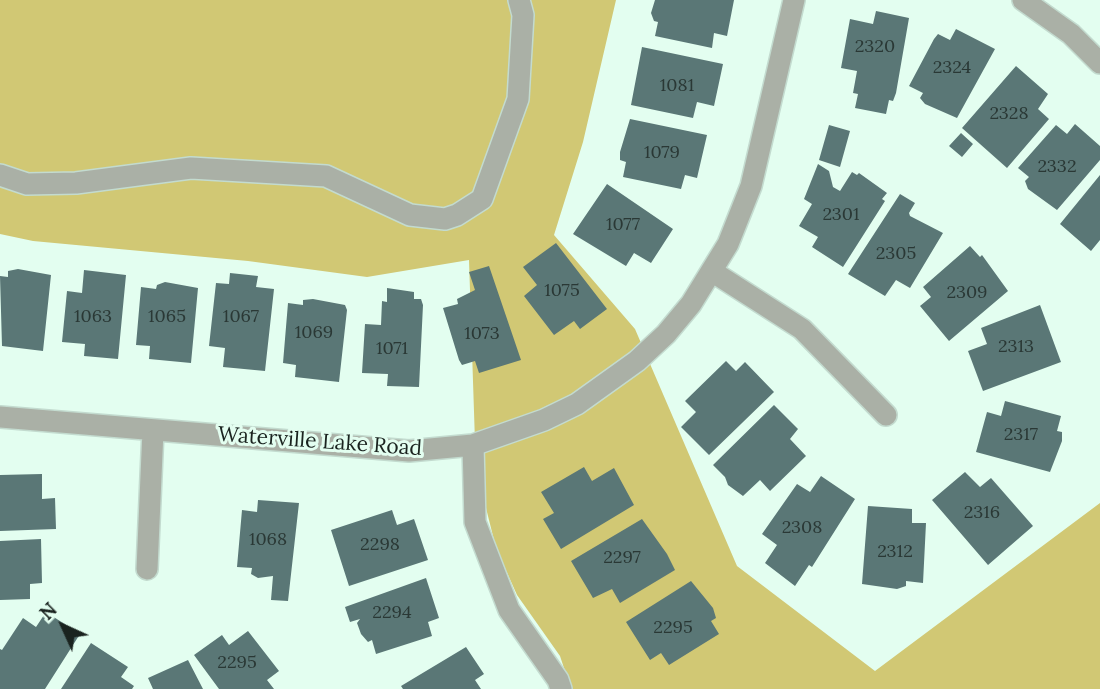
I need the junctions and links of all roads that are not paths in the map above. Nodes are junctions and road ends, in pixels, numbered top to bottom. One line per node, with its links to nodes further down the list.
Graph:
1 (519, 0): 5 (street)
2 (794, 0): 6 (street, Waterville Lake Road)
3 (1023, 0): 4 (street)
4 (1100, 63)
5 (0, 175)
6 (713, 272): 7 (street); 10 (street, Waterville Lake Road)
7 (886, 415)
8 (0, 417): 9 (street, Waterville Lake Road)
9 (153, 430): 10 (street, Waterville Lake Road); 11 (street)
10 (473, 445): 12 (street)
11 (147, 569)
12 (561, 689)

